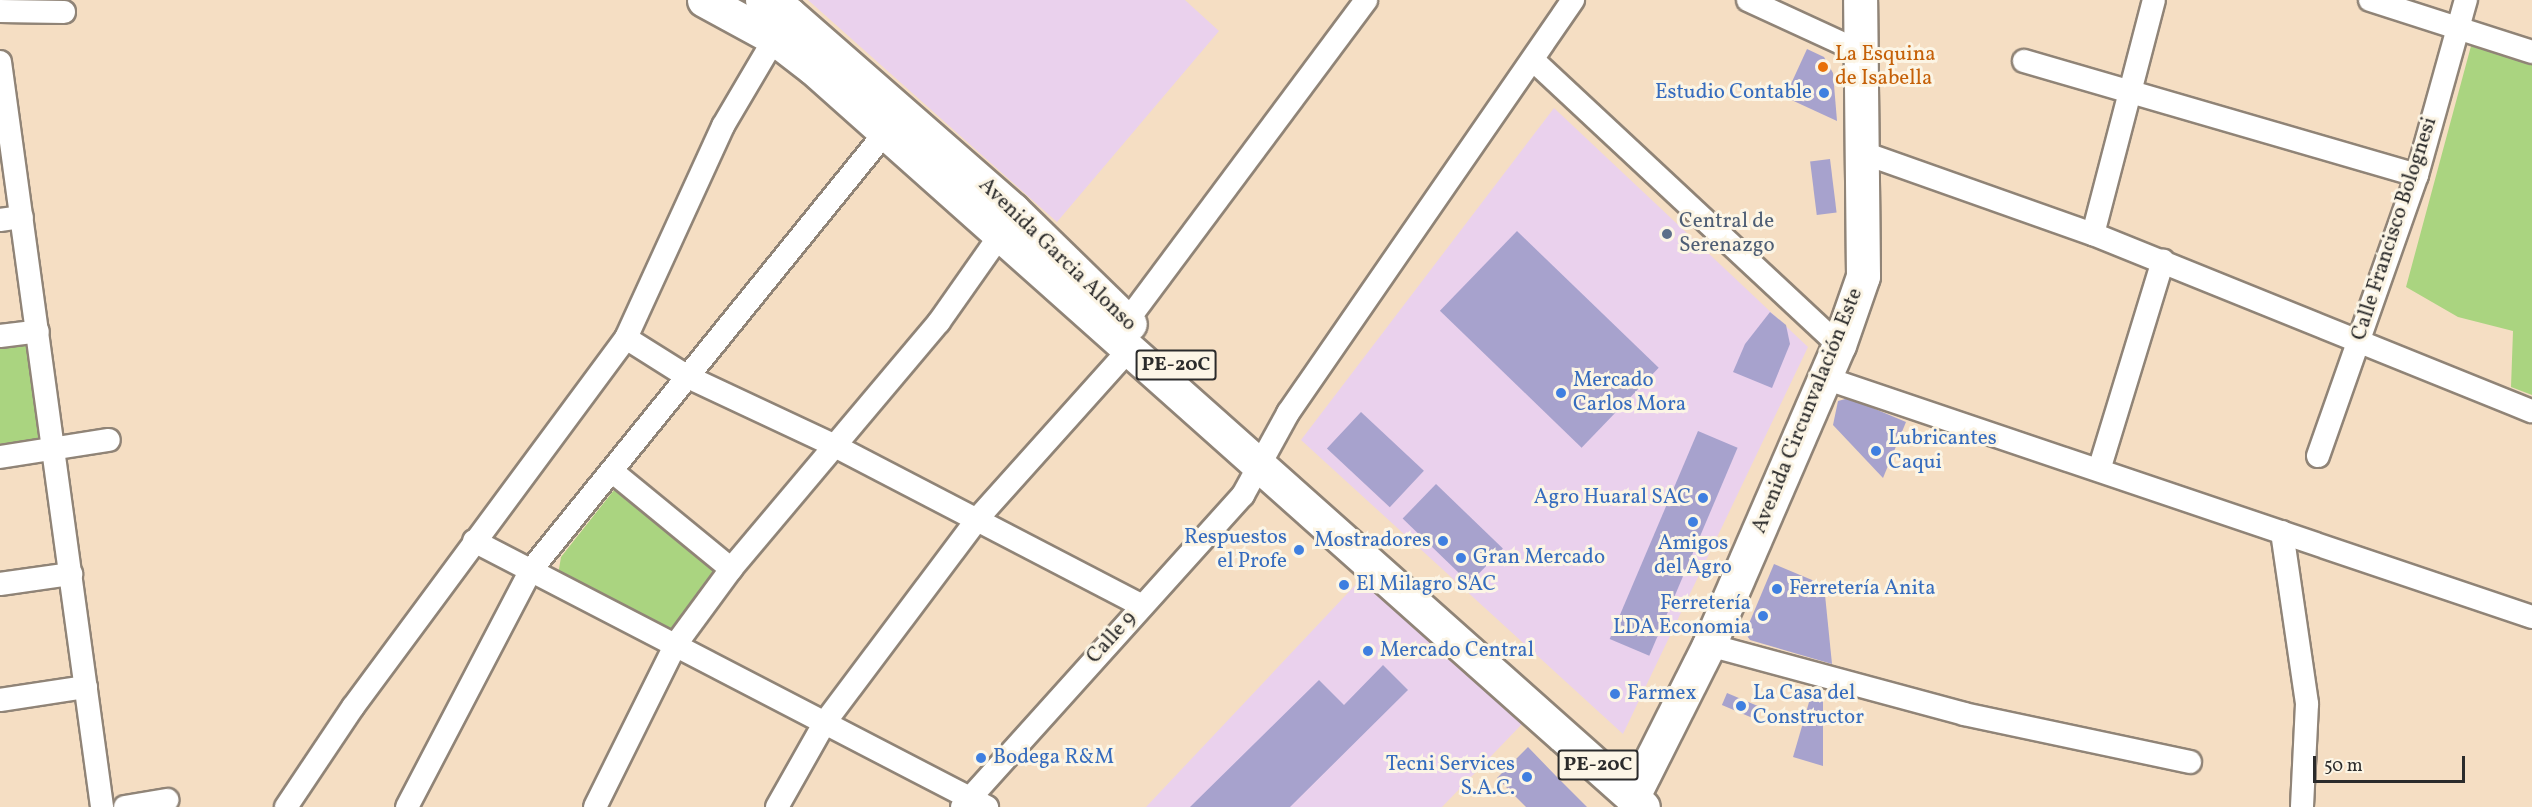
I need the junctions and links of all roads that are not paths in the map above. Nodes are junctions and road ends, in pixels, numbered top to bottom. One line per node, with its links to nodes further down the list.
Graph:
1 (704, 0): 11 (main road, PE-20C)
2 (1366, 0): 29 (street)
3 (1573, 0): 15 (street, Calle 9)
4 (1748, 0): 14 (street)
5 (1860, 0): 14 (main road, Avenida Circunvalación Este)
6 (2154, 0): 18 (street)
7 (2370, 0): 12 (street)
8 (2466, 0): 12 (street, Calle Francisco Bolognesi)
9 (0, 11): 10 (street)
10 (64, 12)
11 (775, 17): 20 (main road, Avenida Garcia Alonso / PE-20C); 30 (street)
12 (2458, 26): 13 (street); 22 (street, Calle Francisco Bolognesi)
13 (2532, 51)
14 (1863, 53): 21 (main road, Avenida Circunvalación Este)
15 (1533, 60): 32 (street); 40 (street, Calle 9)
16 (0, 62): 19 (street)
17 (2024, 62): 18 (street)
18 (2132, 93): 22 (street); 25 (street)
19 (2, 95): 23 (street)
20 (893, 123): 24 (main road, Avenida Garcia Alonso / PE-20C); 33 (street)
21 (1861, 152): 25 (street); 32 (main road, Avenida Circunvalación Este)
22 (2417, 175): 31 (street, Calle Francisco Bolognesi)
23 (11, 218): 27 (street)
24 (1007, 224): 29 (main road, Avenida Garcia Alonso / PE-20C); 37 (street)
25 (2093, 234): 26 (street)
26 (2163, 261): 31 (street); 42 (street)
27 (38, 331): 28 (street); 38 (street)
28 (0, 336)
29 (1127, 336): 40 (main road, Avenida Garcia Alonso / PE-20C); 44 (street)
30 (626, 338): 33 (street); 46 (street)
31 (2356, 344): 35 (street); 39 (street, Calle Francisco Bolognesi)
32 (1839, 345): 34 (main road, Avenida Circunvalación Este)
33 (688, 377): 37 (street); 43 (street)
34 (1825, 378): 42 (street); 54 (main road, Avenida Circunvalación Este)
35 (2532, 411)
36 (109, 440): 38 (street)
37 (835, 446): 44 (street); 47 (street)
38 (54, 451): 41 (street); 49 (street)
39 (2318, 456)
40 (1265, 457): 51 (street, Calle 9); 60 (main road, Avenida Garcia Alonso / PE-20C)
41 (0, 458)
42 (2099, 470): 45 (street)
43 (613, 471): 47 (street); 48 (street)
44 (978, 518): 51 (street); 57 (street)
45 (2282, 532): 52 (street); 68 (street)
46 (474, 541): 48 (street); 64 (street)
47 (731, 569): 53 (street)
48 (531, 570): 53 (street); 65 (street)
49 (70, 574): 50 (street); 55 (street)
50 (0, 584)
51 (1142, 606): 61 (street, Calle 9)
52 (2532, 617)
53 (676, 644): 57 (street); 66 (street)
54 (1709, 645): 58 (street); 60 (main road, Avenida Circunvalación Este)
55 (86, 687): 56 (street); 62 (street)
56 (0, 700)
57 (825, 722): 61 (street); 67 (street)
58 (2190, 762)
59 (167, 800): 63 (street)
60 (1638, 801)
61 (972, 804)
62 (102, 807)
63 (125, 807)
64 (286, 807)
65 (407, 807)
66 (595, 807)
67 (777, 807)
68 (2302, 807)

